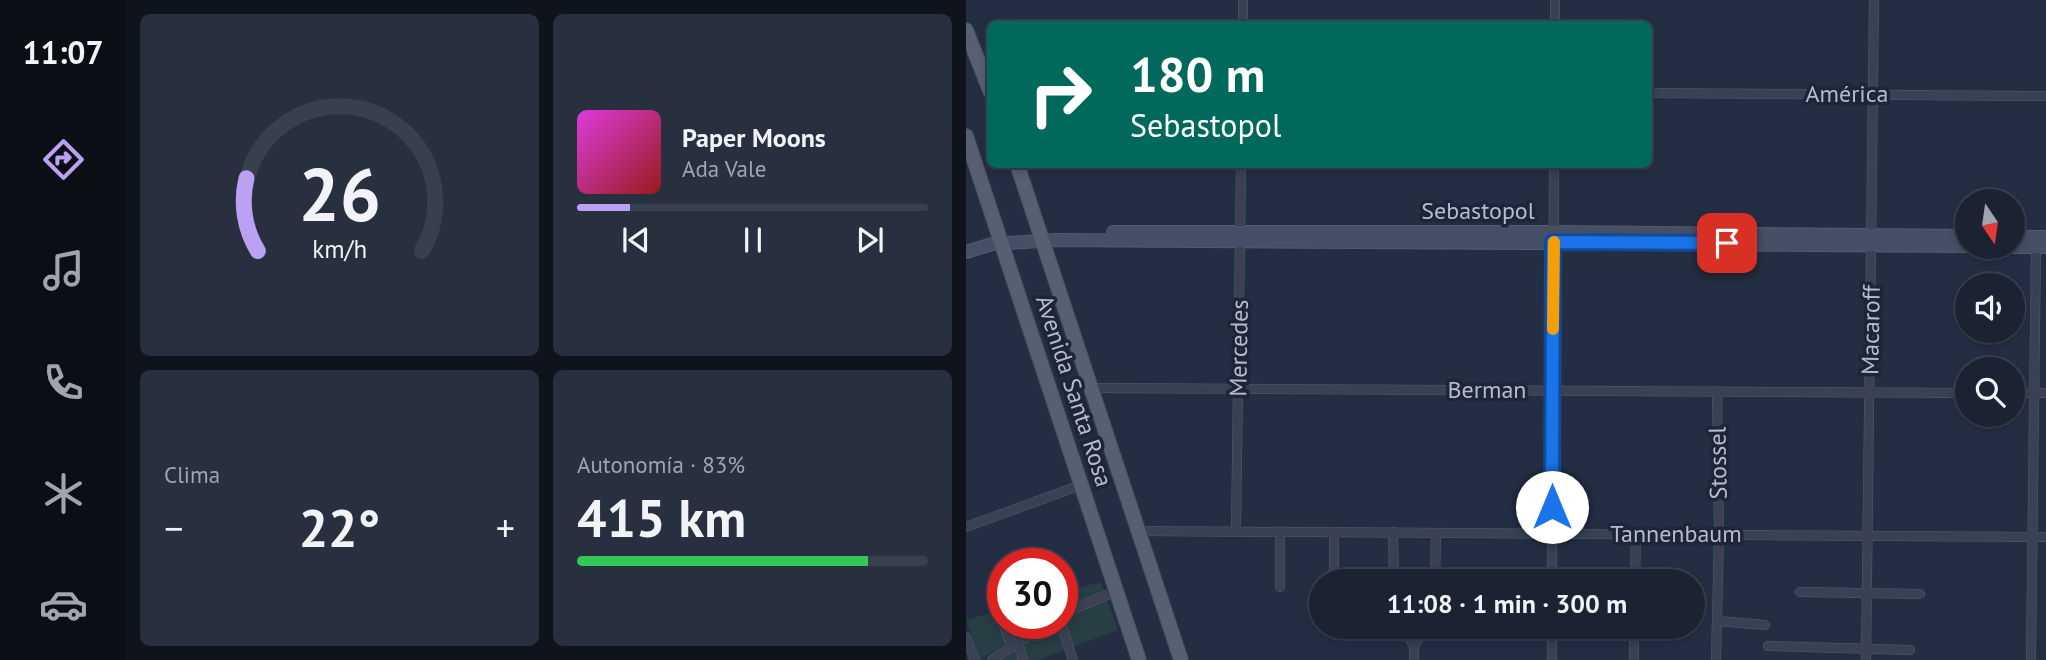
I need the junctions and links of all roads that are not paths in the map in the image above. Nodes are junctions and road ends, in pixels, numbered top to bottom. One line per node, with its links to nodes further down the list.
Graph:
1 (1243, 0): 4 (street)
2 (1555, 0): 5 (street)
3 (1874, 0): 9 (street, Macaroff)
4 (1243, 21)
5 (1555, 21)
6 (966, 30): 7 (main road)
7 (987, 83)
8 (1652, 93): 9 (street, América)
9 (1873, 95): 10 (street, América); 19 (street, Macaroff)
10 (2046, 96)
11 (966, 135): 20 (main road, Avenida Santa Rosa)
12 (1018, 168): 16 (main road, Avenida Santa Rosa)
13 (1241, 168): 15 (street, Mercedes)
14 (1554, 168): 17 (street)
15 (1240, 236): 16 (street, Sebastopol); 17 (street, Sebastopol); 25 (street, Mercedes)
16 (1042, 237): 20 (street, Sebastopol); 24 (main road, Avenida Santa Rosa)
17 (1554, 237): 19 (street, Sebastopol); 26 (street)
18 (1955, 237): 19 (street, Sebastopol)
19 (1872, 240): 22 (street, Sebastopol); 28 (street, Macaroff)
20 (998, 242): 23 (street, Sebastopol); 33 (main road, Avenida Santa Rosa)
21 (2041, 242): 31 (street)
22 (1955, 245)
23 (966, 252)
24 (1091, 388): 25 (street, Berman); 35 (main road, Avenida Santa Rosa)
25 (1238, 389): 26 (street, Berman); 36 (street, Mercedes)
26 (1553, 391): 27 (street, Berman); 41 (street)
27 (1717, 391): 28 (street, Berman); 43 (street, Stossel)
28 (1870, 392): 29 (street, Berman); 44 (street, Macaroff)
29 (1955, 393)
30 (2025, 393): 31 (street)
31 (2034, 393): 32 (street); 45 (street)
32 (2046, 393)
33 (1081, 485): 34 (street); 53 (main road, Avenida Santa Rosa)
34 (966, 527)
35 (1138, 531): 36 (street, Tannenbaum); 78 (main road, Avenida Santa Rosa)
36 (1236, 531): 37 (street, Tannenbaum)
37 (1280, 532): 38 (street, Tannenbaum); 52 (street)
38 (1334, 532): 39 (street, Tannenbaum); 47 (street)
39 (1393, 533): 40 (street, Tannenbaum); 48 (street)
40 (1436, 533): 41 (street, Tannenbaum); 49 (street)
41 (1552, 534): 42 (street, Tannenbaum); 50 (street)
42 (1636, 534): 43 (street, Tannenbaum); 51 (street)
43 (1719, 534): 44 (street, Tannenbaum); 58 (street, Stossel)
44 (1868, 536): 45 (street, Tannenbaum); 55 (street, Macaroff)
45 (2032, 537): 46 (street, Tannenbaum); 84 (street)
46 (2046, 537)
47 (1334, 569)
48 (1394, 569)
49 (1435, 569)
50 (1552, 569)
51 (1635, 569)
52 (1280, 587)
53 (1115, 592): 57 (street); 77 (main road, Avenida Santa Rosa)
54 (1800, 592): 55 (street)
55 (1867, 593): 56 (street); 71 (street, Macaroff)
56 (1920, 594)
57 (1078, 607)
58 (1717, 621): 59 (street); 82 (street, Stossel)
59 (1765, 625)
60 (966, 637): 73 (street)
61 (1012, 639): 68 (street)
62 (1024, 639): 68 (street)
63 (1066, 639): 76 (street)
64 (1411, 639): 69 (street)
65 (1419, 639): 69 (street)
66 (1552, 639): 80 (street)
67 (1634, 639): 81 (street)
68 (1015, 645): 74 (street); 75 (street)
69 (1415, 646): 79 (street)
70 (1768, 646): 71 (street)
71 (1867, 648): 72 (street); 83 (street, Macaroff)
72 (1910, 650)
73 (975, 660)
74 (992, 660)
75 (1023, 660)
76 (1073, 660)
77 (1139, 660)
78 (1181, 660)
79 (1414, 660)
80 (1552, 660)
81 (1634, 660)
82 (1716, 660)
83 (1866, 660)
84 (2031, 660)

